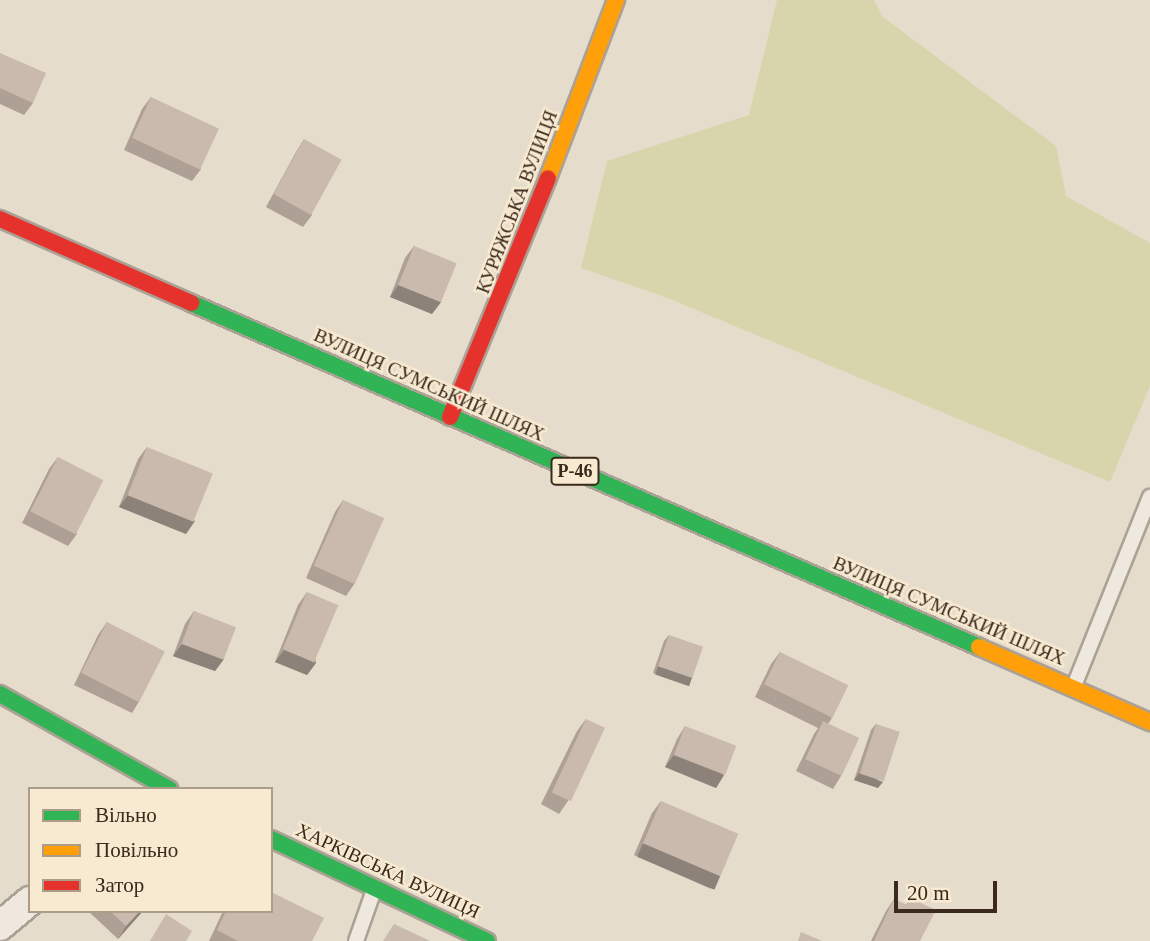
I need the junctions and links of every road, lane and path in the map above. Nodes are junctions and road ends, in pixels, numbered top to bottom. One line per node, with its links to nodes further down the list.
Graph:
1 (616, 0): 3 (main road, КУРЯЖСЬКА ВУЛИЦЯ)
2 (0, 219): 3 (main road, ВУЛИЦЯ СУМСЬКИЙ ШЛЯХ / Р-46)
3 (450, 417): 5 (main road, ВУЛИЦЯ СУМСЬКИЙ ШЛЯХ / Р-46)
4 (1150, 497): 5 (lane)
5 (1074, 688): 7 (main road, ВУЛИЦЯ СУМСЬКИЙ ШЛЯХ / Р-46)
6 (0, 694): 8 (main road)
7 (1150, 722)
8 (163, 787)
9 (273, 840): 10 (main road, ХАРКІВСЬКА ВУЛИЦЯ)
10 (374, 889): 13 (lane); 14 (main road, ХАРКІВСЬКА ВУЛИЦЯ)
11 (28, 903): 12 (street)
12 (0, 926)
13 (356, 941)
14 (487, 941)

